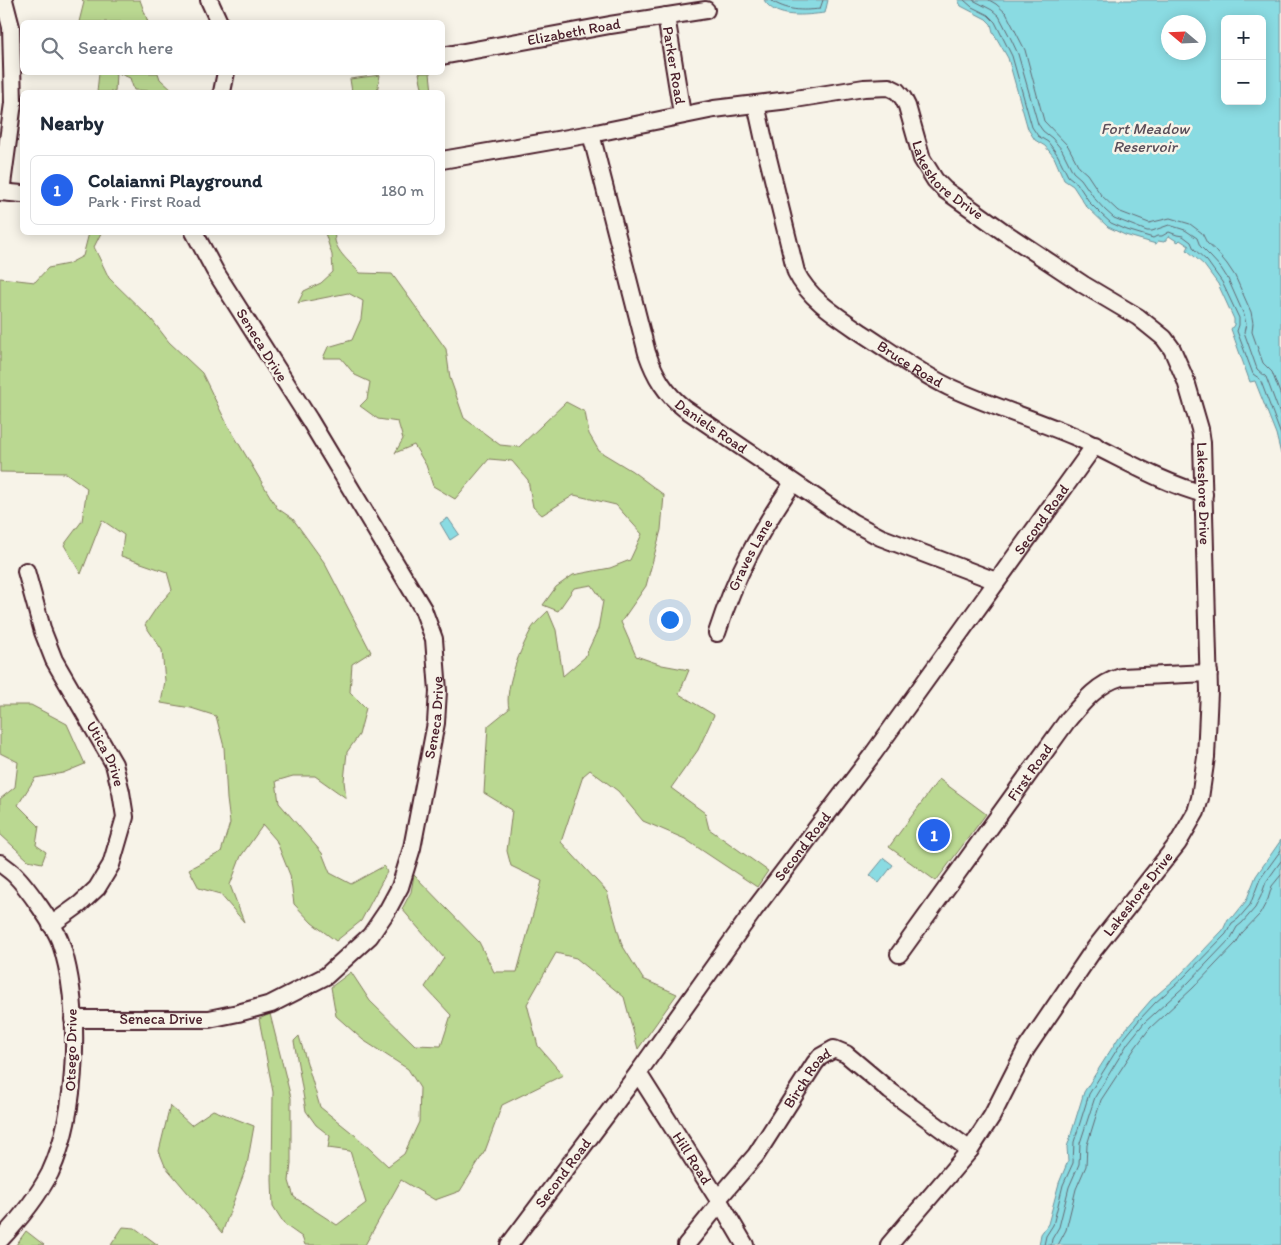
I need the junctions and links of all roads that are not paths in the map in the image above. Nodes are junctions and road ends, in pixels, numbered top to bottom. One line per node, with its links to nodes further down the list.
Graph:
1 (4, 0): 13 (street)
2 (209, 0): 5 (street)
3 (706, 10): 4 (street, Elizabeth Road)
4 (666, 16): 6 (street, Elizabeth Road); 10 (street, Parker Road)
5 (218, 20)
6 (445, 55)
7 (225, 75): 8 (street)
8 (222, 90)
9 (756, 104): 10 (street, Lakeshore Drive); 16 (street, Bruce Road); 18 (street, Lakeshore Drive)
10 (682, 114): 11 (street, Lakeshore Drive)
11 (591, 134): 12 (street, Lakeshore Drive); 17 (street, Daniels Road)
12 (445, 159)
13 (0, 192): 14 (street)
14 (20, 194)
15 (196, 235): 26 (street, Seneca Drive)
16 (1095, 446): 18 (street, Bruce Road); 20 (street, Second Road)
17 (793, 483): 20 (street, Daniels Road); 21 (street, Graves Lane)
18 (1204, 494): 22 (street, Lakeshore Drive)
19 (26, 571): 24 (street, Utica Drive)
20 (996, 582): 27 (street, Second Road)
21 (717, 633)
22 (1209, 673): 25 (street, First Road); 28 (street, Lakeshore Drive)
23 (0, 863): 24 (street, Otsego Drive)
24 (51, 925): 26 (street, Otsego Drive)
25 (899, 954)
26 (73, 1020): 30 (street, Otsego Drive)
27 (638, 1073): 29 (street, Hill Road); 31 (street, Second Road)
28 (970, 1150): 29 (street, Birch Road); 34 (street, Lakeshore Drive)
29 (719, 1201): 32 (street); 33 (street, Hill Road)
30 (0, 1240)
31 (509, 1245)
32 (686, 1245)
33 (745, 1245)
34 (889, 1245)

